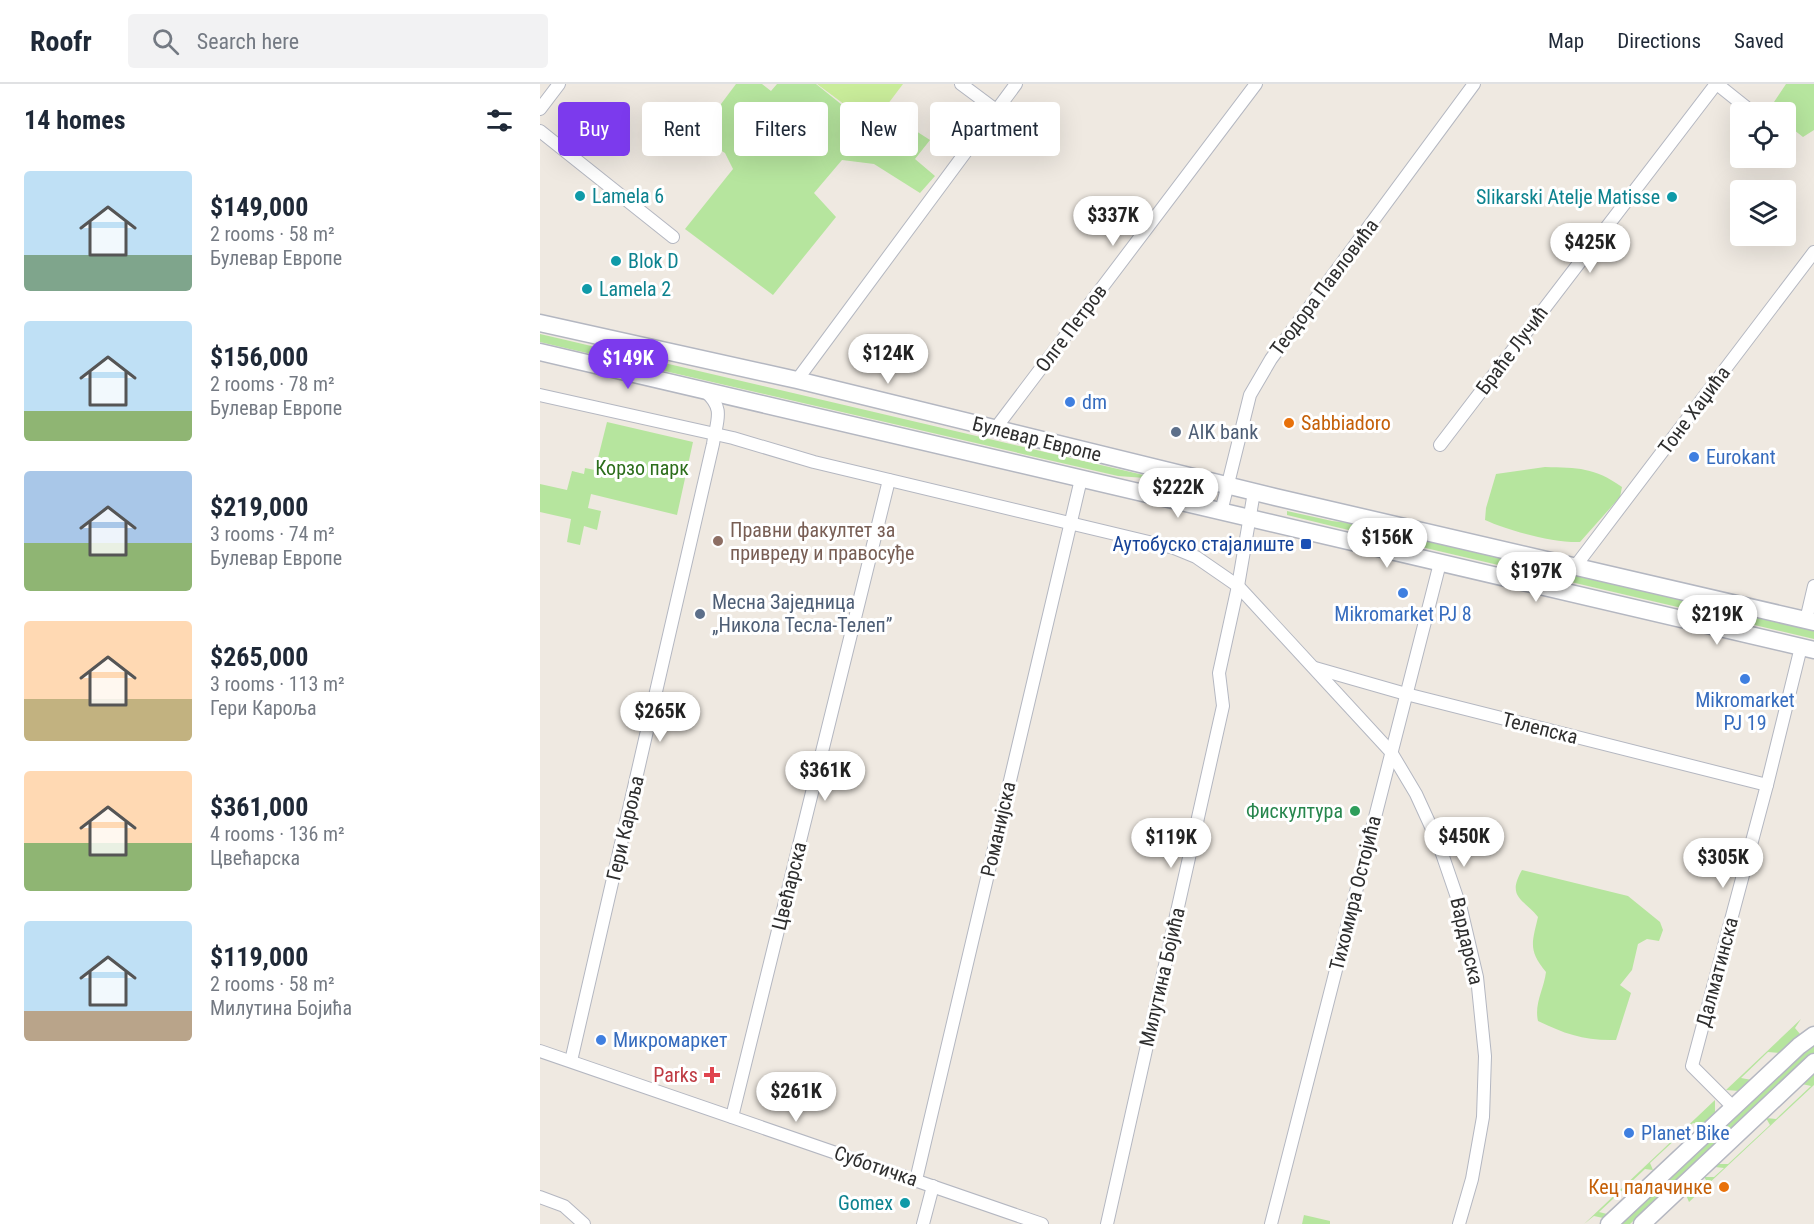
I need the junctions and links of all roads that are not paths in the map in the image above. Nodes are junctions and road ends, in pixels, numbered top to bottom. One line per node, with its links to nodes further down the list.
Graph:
1 (559, 84): 10 (street)
2 (961, 84): 7 (street)
3 (1016, 84): 8 (street)
4 (1256, 84): 22 (street, Олге Петров)
5 (1474, 84): 27 (street, Теодора Павловића)
6 (1717, 84): 9 (street); 24 (street, Браће Лучић)
7 (984, 102)
8 (1003, 102)
9 (1740, 102)
10 (540, 109)
11 (540, 131): 13 (street)
12 (963, 156): 17 (street)
13 (673, 237)
14 (1814, 252): 33 (street, Тоне Хаџића)
15 (540, 324): 17 (main road, Булевар Европе)
16 (540, 352): 18 (main road, Булевар Европе)
17 (796, 380): 22 (main road, Булевар Европе)
18 (704, 390): 20 (main road, Булевар Европе); 21 (street, Гери Кароља)
19 (540, 395): 23 (street)
20 (738, 398): 21 (street); 25 (main road, Булевар Европе)
21 (717, 419): 23 (street, Гери Кароља)
22 (995, 429): 27 (main road, Булевар Европе)
23 (715, 434): 26 (street); 44 (street, Гери Кароља)
24 (1440, 445)
25 (1081, 479): 29 (main road, Булевар Европе); 31 (street, Романијска)
26 (889, 480): 31 (street); 47 (street, Цвећарска)
27 (1227, 485): 28 (main road, Булевар Европе); 29 (street, Теодора Павловића)
28 (1254, 492): 30 (street, Милутина Бојића); 33 (main road, Булевар Европе)
29 (1221, 512): 30 (main road, Булевар Европе)
30 (1250, 519): 32 (main road, Булевар Европе); 34 (street, Милутина Бојића)
31 (1070, 524): 34 (street); 48 (street, Романијска)
32 (1440, 563): 37 (main road, Булевар Европе); 39 (street, Тихомира Остојића)
33 (1574, 568): 36 (main road, Булевар Европе)
34 (1238, 586): 38 (street, Вардарска); 54 (street, Милутина Бојића)
35 (1814, 586): 36 (street)
36 (1810, 621)
37 (1807, 648): 41 (street, Далматинска)
38 (1314, 668): 39 (street, Телепска); 40 (street, Вардарска)
39 (1406, 694): 40 (street, Тихомира Остојића); 41 (street, Телепска)
40 (1391, 752): 55 (street, Тихомира Остојића); 56 (street, Вардарска)
41 (1767, 785): 46 (street, Далматинска)
42 (1814, 1035): 46 (main road)
43 (540, 1051): 44 (street, Суботичка)
44 (571, 1061): 47 (street, Суботичка)
45 (1814, 1062): 58 (main road)
46 (1734, 1108): 57 (main road)
47 (732, 1117): 48 (street, Суботичка)
48 (916, 1180): 49 (street, Суботичка)
49 (933, 1186): 52 (street); 53 (street, Суботичка)
50 (540, 1197): 51 (street)
51 (584, 1224)
52 (922, 1224)
53 (1042, 1224)
54 (1107, 1224)
55 (1271, 1224)
56 (1459, 1224)
57 (1609, 1224)
58 (1642, 1224)

